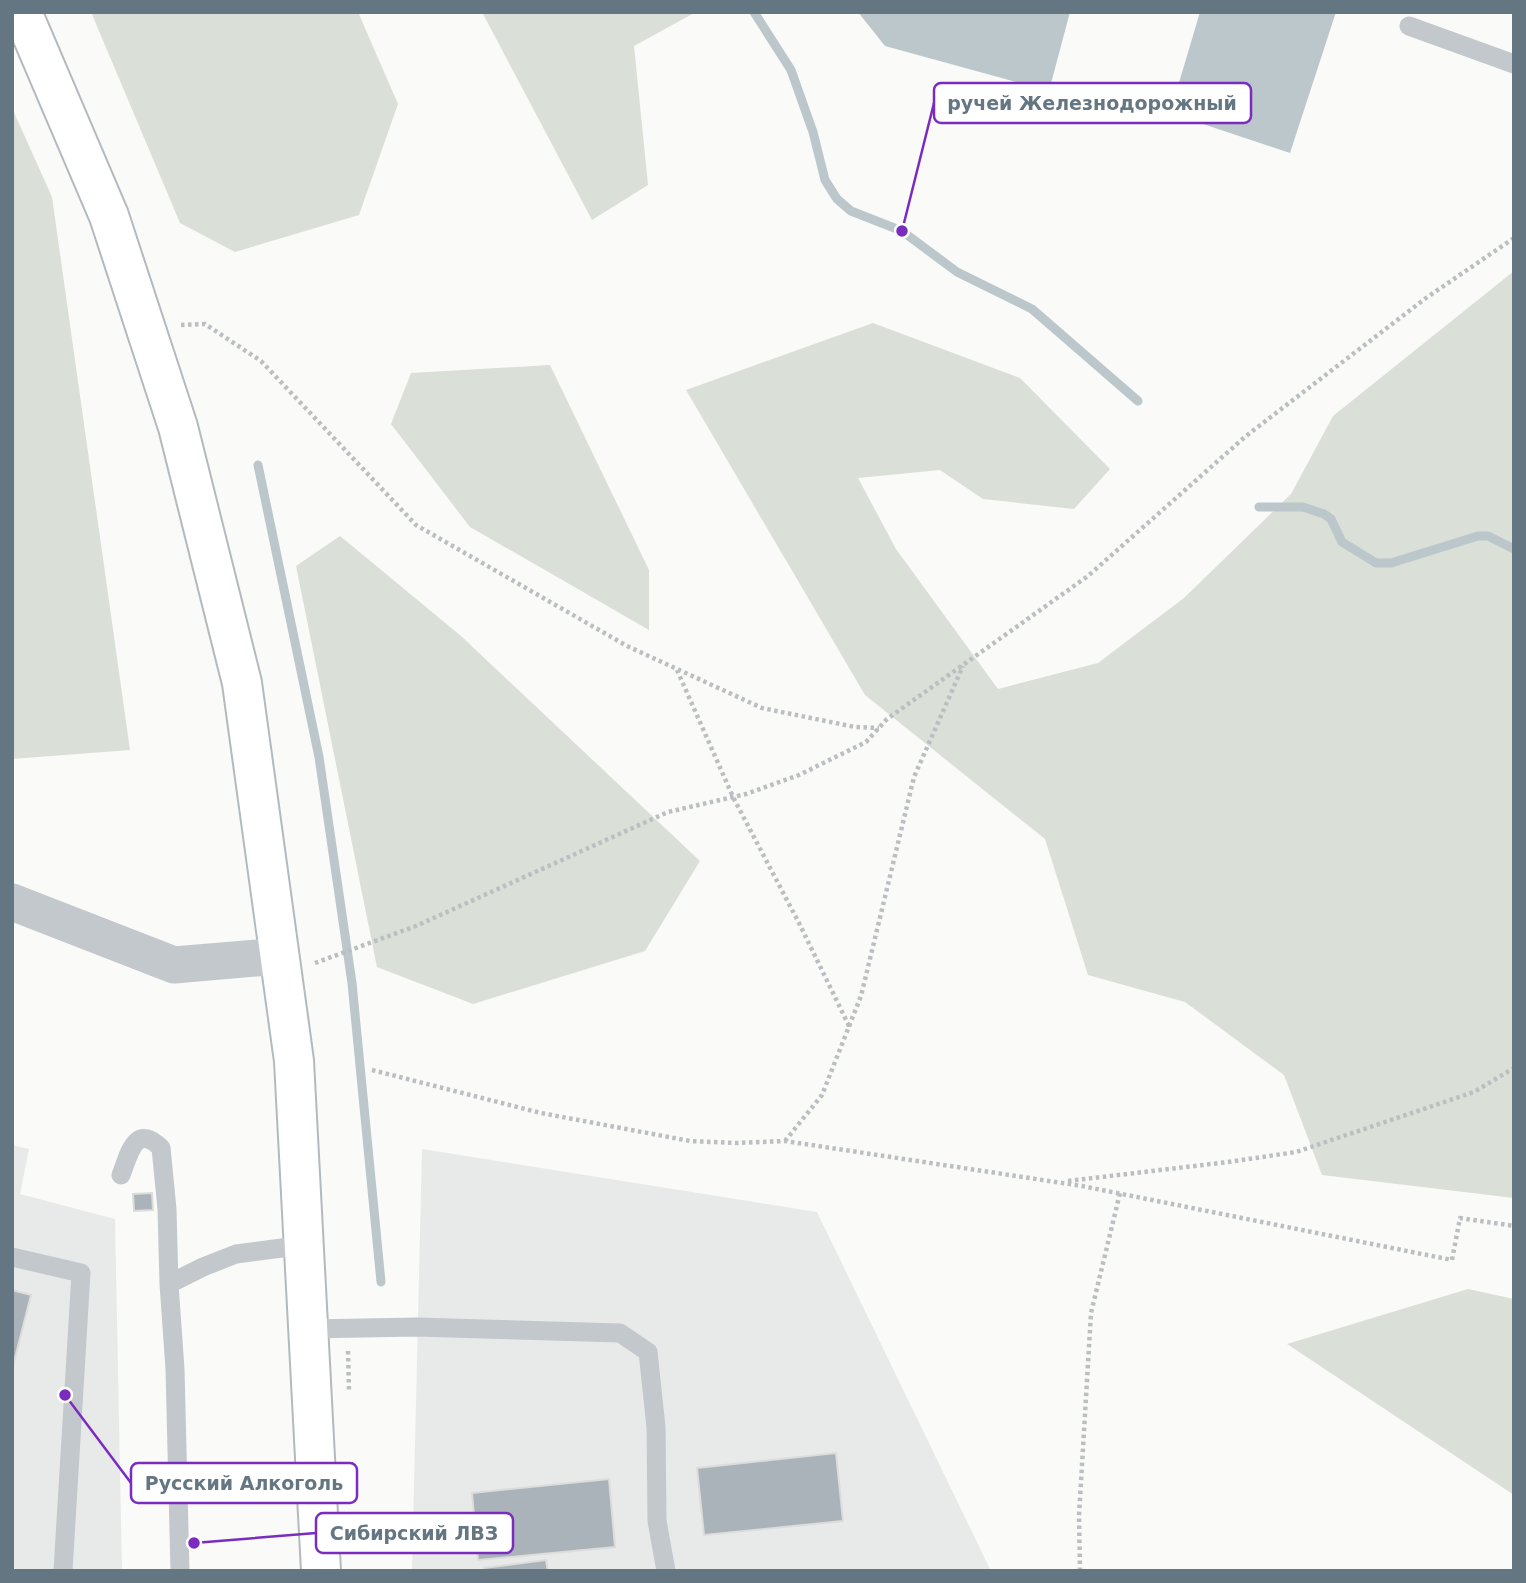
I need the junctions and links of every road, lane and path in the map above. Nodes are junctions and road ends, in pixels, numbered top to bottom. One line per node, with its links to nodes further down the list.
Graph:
1 (22, 12): 5 (main road)
2 (1409, 26): 3 (lane)
3 (1514, 64)
4 (1514, 238): 6 (path)
5 (145, 327): 7 (path); 11 (main road)
6 (963, 665): 8 (path); 12 (path)
7 (677, 669): 8 (path); 9 (path)
8 (879, 728): 9 (path)
9 (733, 797): 11 (path); 12 (path)
10 (12, 902): 11 (street)
11 (281, 966): 20 (main road)
12 (849, 1026): 15 (path)
13 (1514, 1068): 17 (path)
14 (372, 1070): 15 (path)
15 (785, 1141): 17 (path)
16 (121, 1175): 22 (lane)
17 (1059, 1182): 18 (path)
18 (1120, 1193): 19 (path); 28 (path)
19 (1514, 1226)
20 (305, 1245): 22 (lane); 23 (main road)
21 (12, 1257): 24 (lane)
22 (169, 1284): 25 (lane)
23 (308, 1329): 26 (main road); 27 (lane)
24 (63, 1571)
25 (180, 1571)
26 (321, 1571)
27 (666, 1571)
28 (1080, 1571)

